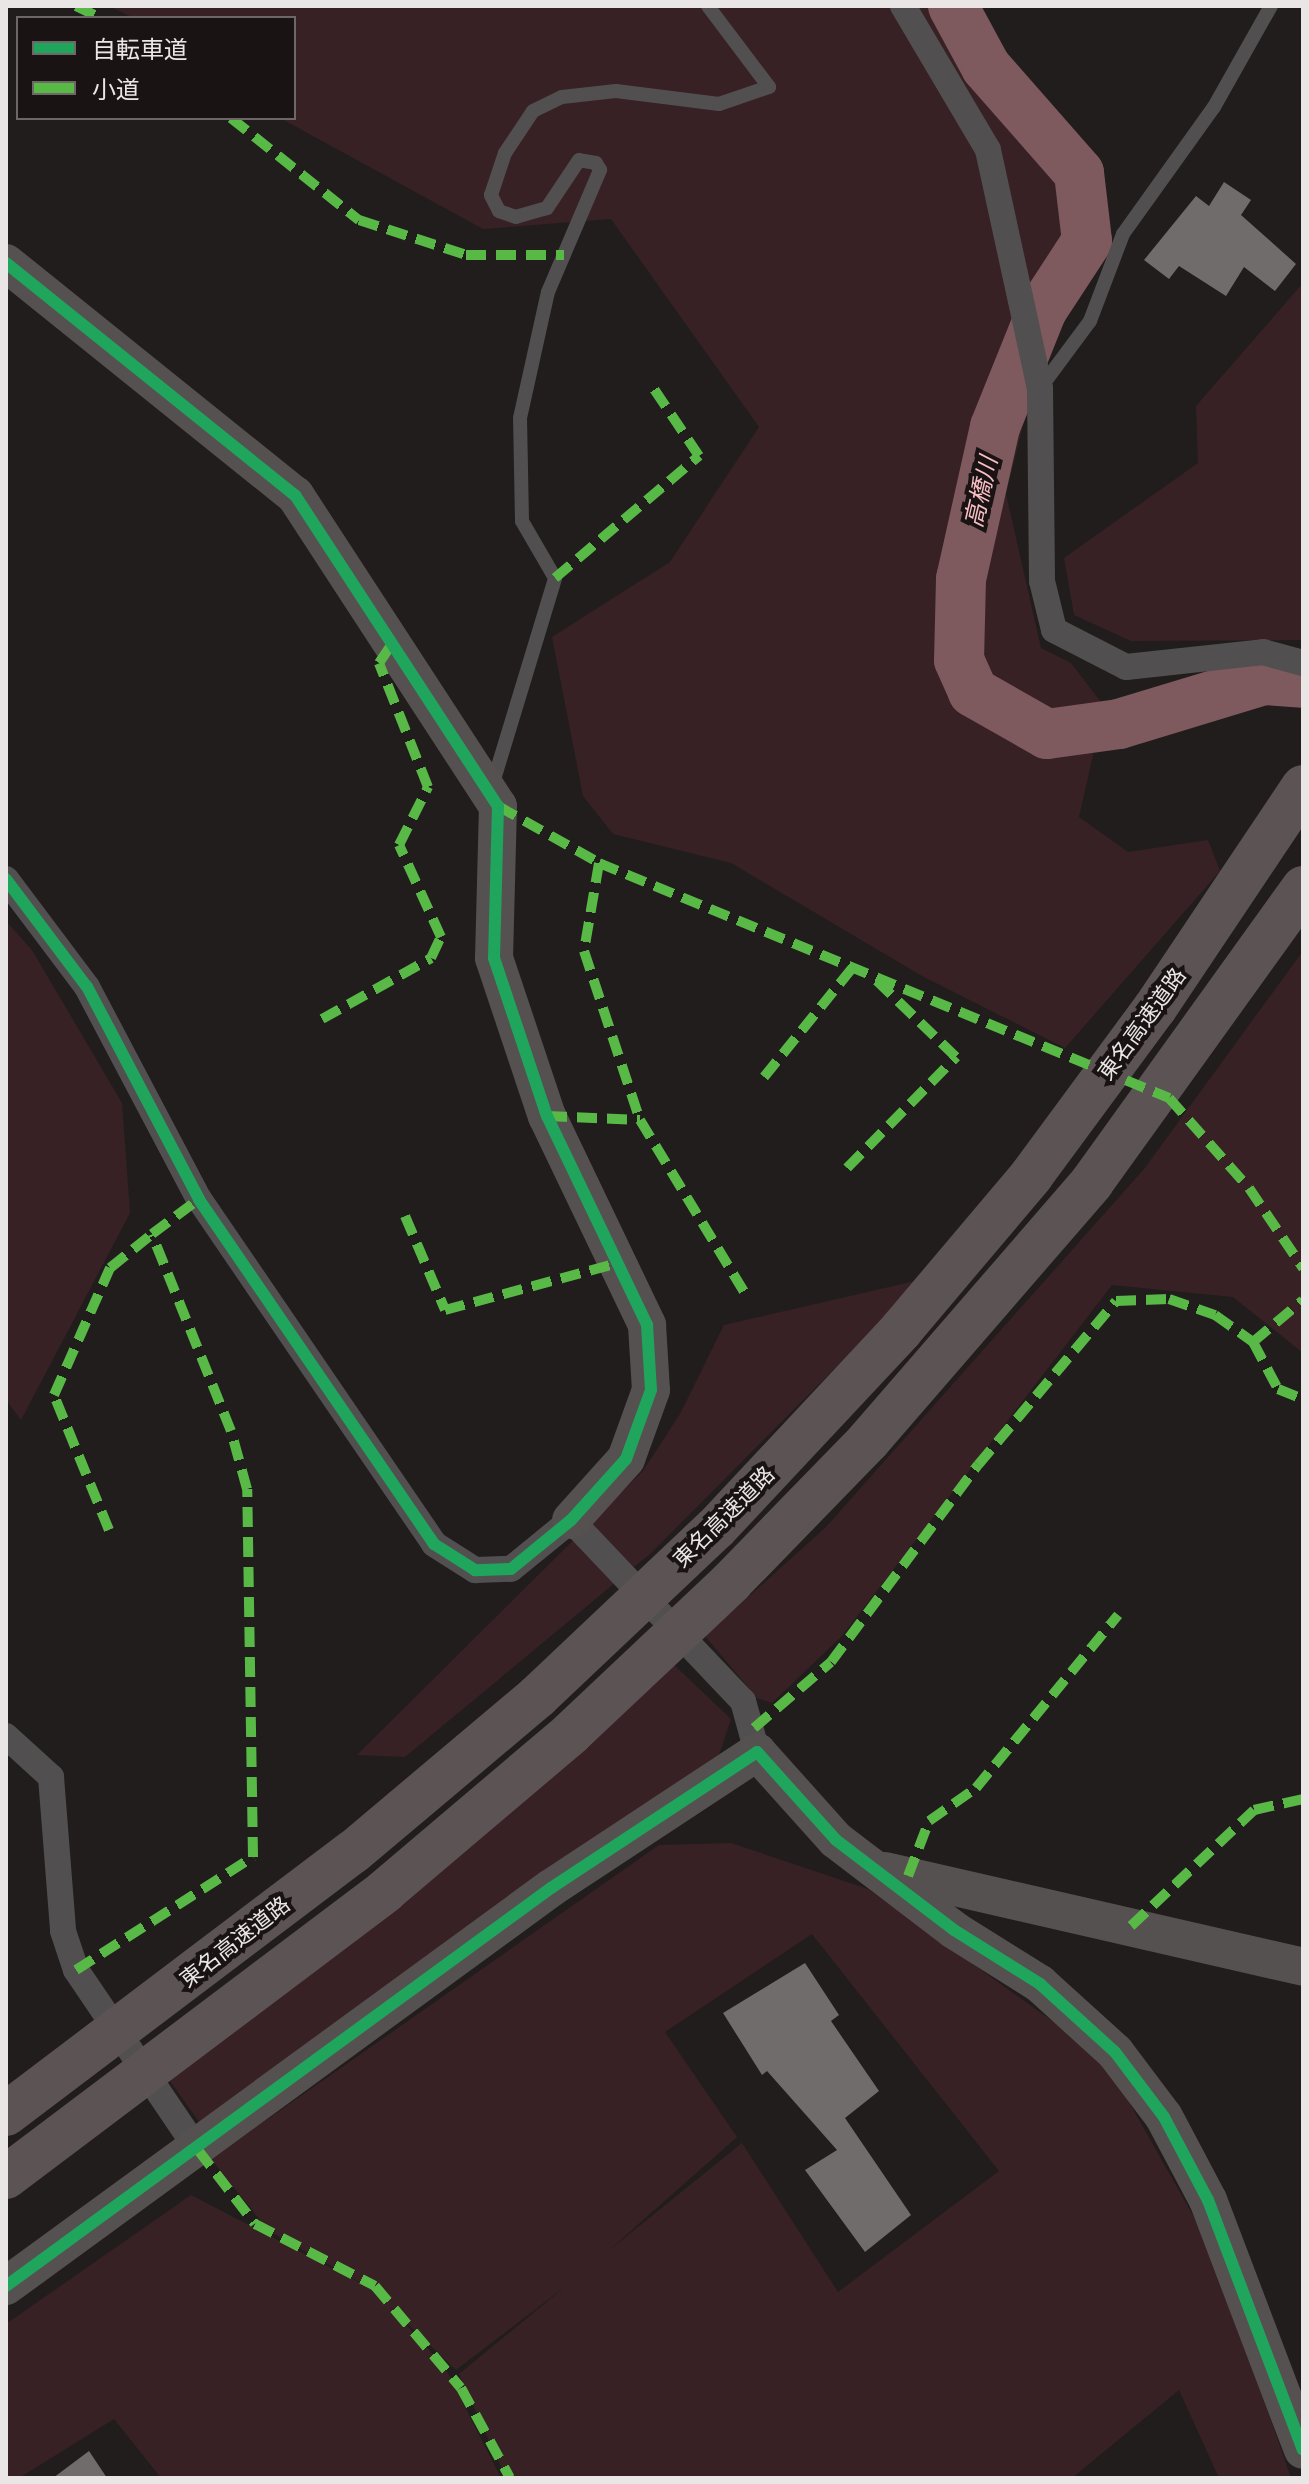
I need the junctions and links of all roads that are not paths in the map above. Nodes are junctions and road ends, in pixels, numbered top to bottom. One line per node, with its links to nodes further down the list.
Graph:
1 (708, 6): 8 (lane)
2 (903, 6): 5 (street)
3 (1271, 6): 5 (lane)
4 (6, 263): 8 (street)
5 (1040, 388): 6 (street)
6 (1303, 663)
7 (1303, 787): 16 (highway, 東名高速道路)
8 (490, 793): 11 (street)
9 (6, 879): 11 (street)
10 (1303, 888): 18 (highway)
11 (578, 1527): 13 (street)
12 (6, 1736): 17 (street)
13 (757, 1752): 14 (street); 17 (street)
14 (871, 1868): 15 (street); 20 (street)
15 (1303, 1967)
16 (6, 2114)
17 (190, 2138): 19 (street)
18 (6, 2177)
19 (6, 2286)
20 (1303, 2450)

